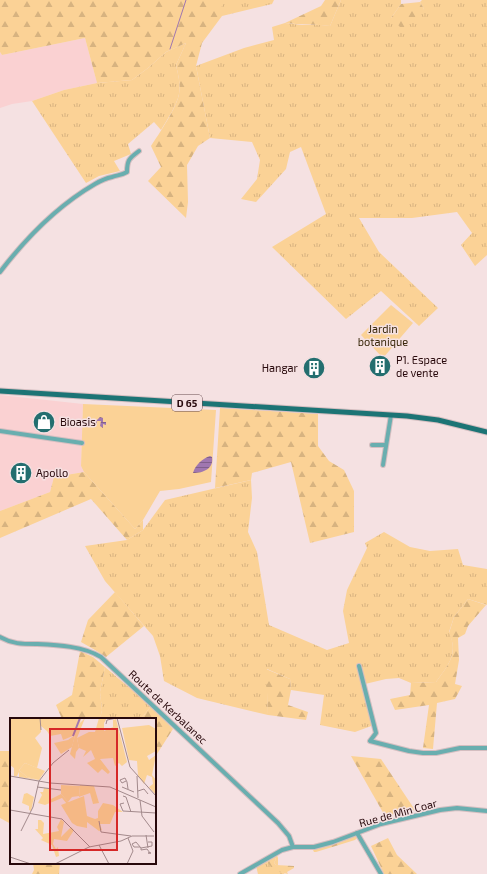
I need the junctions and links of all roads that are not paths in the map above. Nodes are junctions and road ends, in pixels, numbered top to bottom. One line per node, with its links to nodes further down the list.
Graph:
1 (139, 151): 2 (street)
2 (0, 272)
3 (0, 391): 4 (main road, D 65)
4 (391, 415): 6 (main road, D 65); 9 (street)
5 (0, 431): 7 (street)
6 (487, 432)
7 (82, 443)
8 (372, 445): 9 (street)
9 (385, 445): 10 (street)
10 (383, 465)
11 (0, 637): 16 (street, Route de Kerbalanec)
12 (359, 666): 13 (street)
13 (487, 748)
14 (487, 811): 15 (street, Rue de Min Coar)
15 (357, 833): 16 (street, Rue de Min Coar); 18 (street)
16 (293, 847): 17 (street, Rue de Min Coar)
17 (240, 874)
18 (381, 874)

